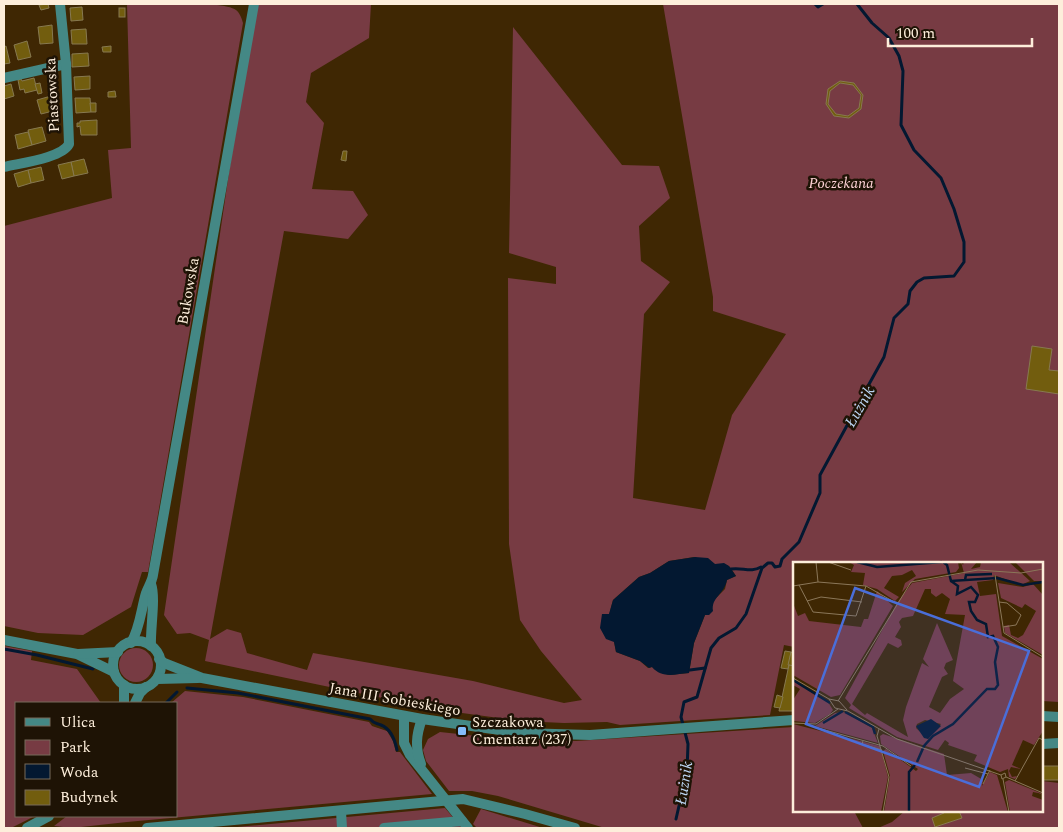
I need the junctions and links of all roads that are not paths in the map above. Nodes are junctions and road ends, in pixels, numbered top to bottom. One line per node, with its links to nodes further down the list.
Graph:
1 (60, 4): 3 (street, Piastowska)
2 (253, 4): 6 (street, Bukowska)
3 (66, 64): 4 (street); 5 (street, Piastowska)
4 (4, 78)
5 (4, 167)
6 (151, 584): 8 (street); 9 (street)
7 (4, 640): 11 (street)
8 (131, 642): 9 (street); 10 (street)
9 (151, 646): 12 (street)
10 (118, 652): 11 (street); 13 (street)
11 (77, 654): 13 (street)
12 (160, 658): 14 (street); 15 (street)
13 (114, 672): 16 (street)
14 (202, 678): 15 (street); 20 (street, Jana III Sobieskiego)
15 (157, 679): 17 (street)
16 (124, 685): 17 (street); 18 (street)
17 (146, 687): 19 (street)
18 (124, 702)
19 (136, 702)
20 (404, 716): 23 (street, Jana III Sobieskiego); 27 (street)
21 (1043, 716): 22 (street)
22 (1059, 717)
23 (422, 719): 24 (street, Jana III Sobieskiego); 27 (street)
24 (793, 720)
25 (1059, 743): 26 (street)
26 (1043, 744)
27 (423, 769): 28 (street)
28 (447, 801): 29 (street); 31 (street); 36 (street)
29 (342, 811): 33 (street); 34 (street)
30 (48, 817): 32 (street)
31 (465, 825): 35 (street)
32 (27, 828)
33 (147, 828)
34 (342, 828)
35 (384, 828)
36 (575, 828)

